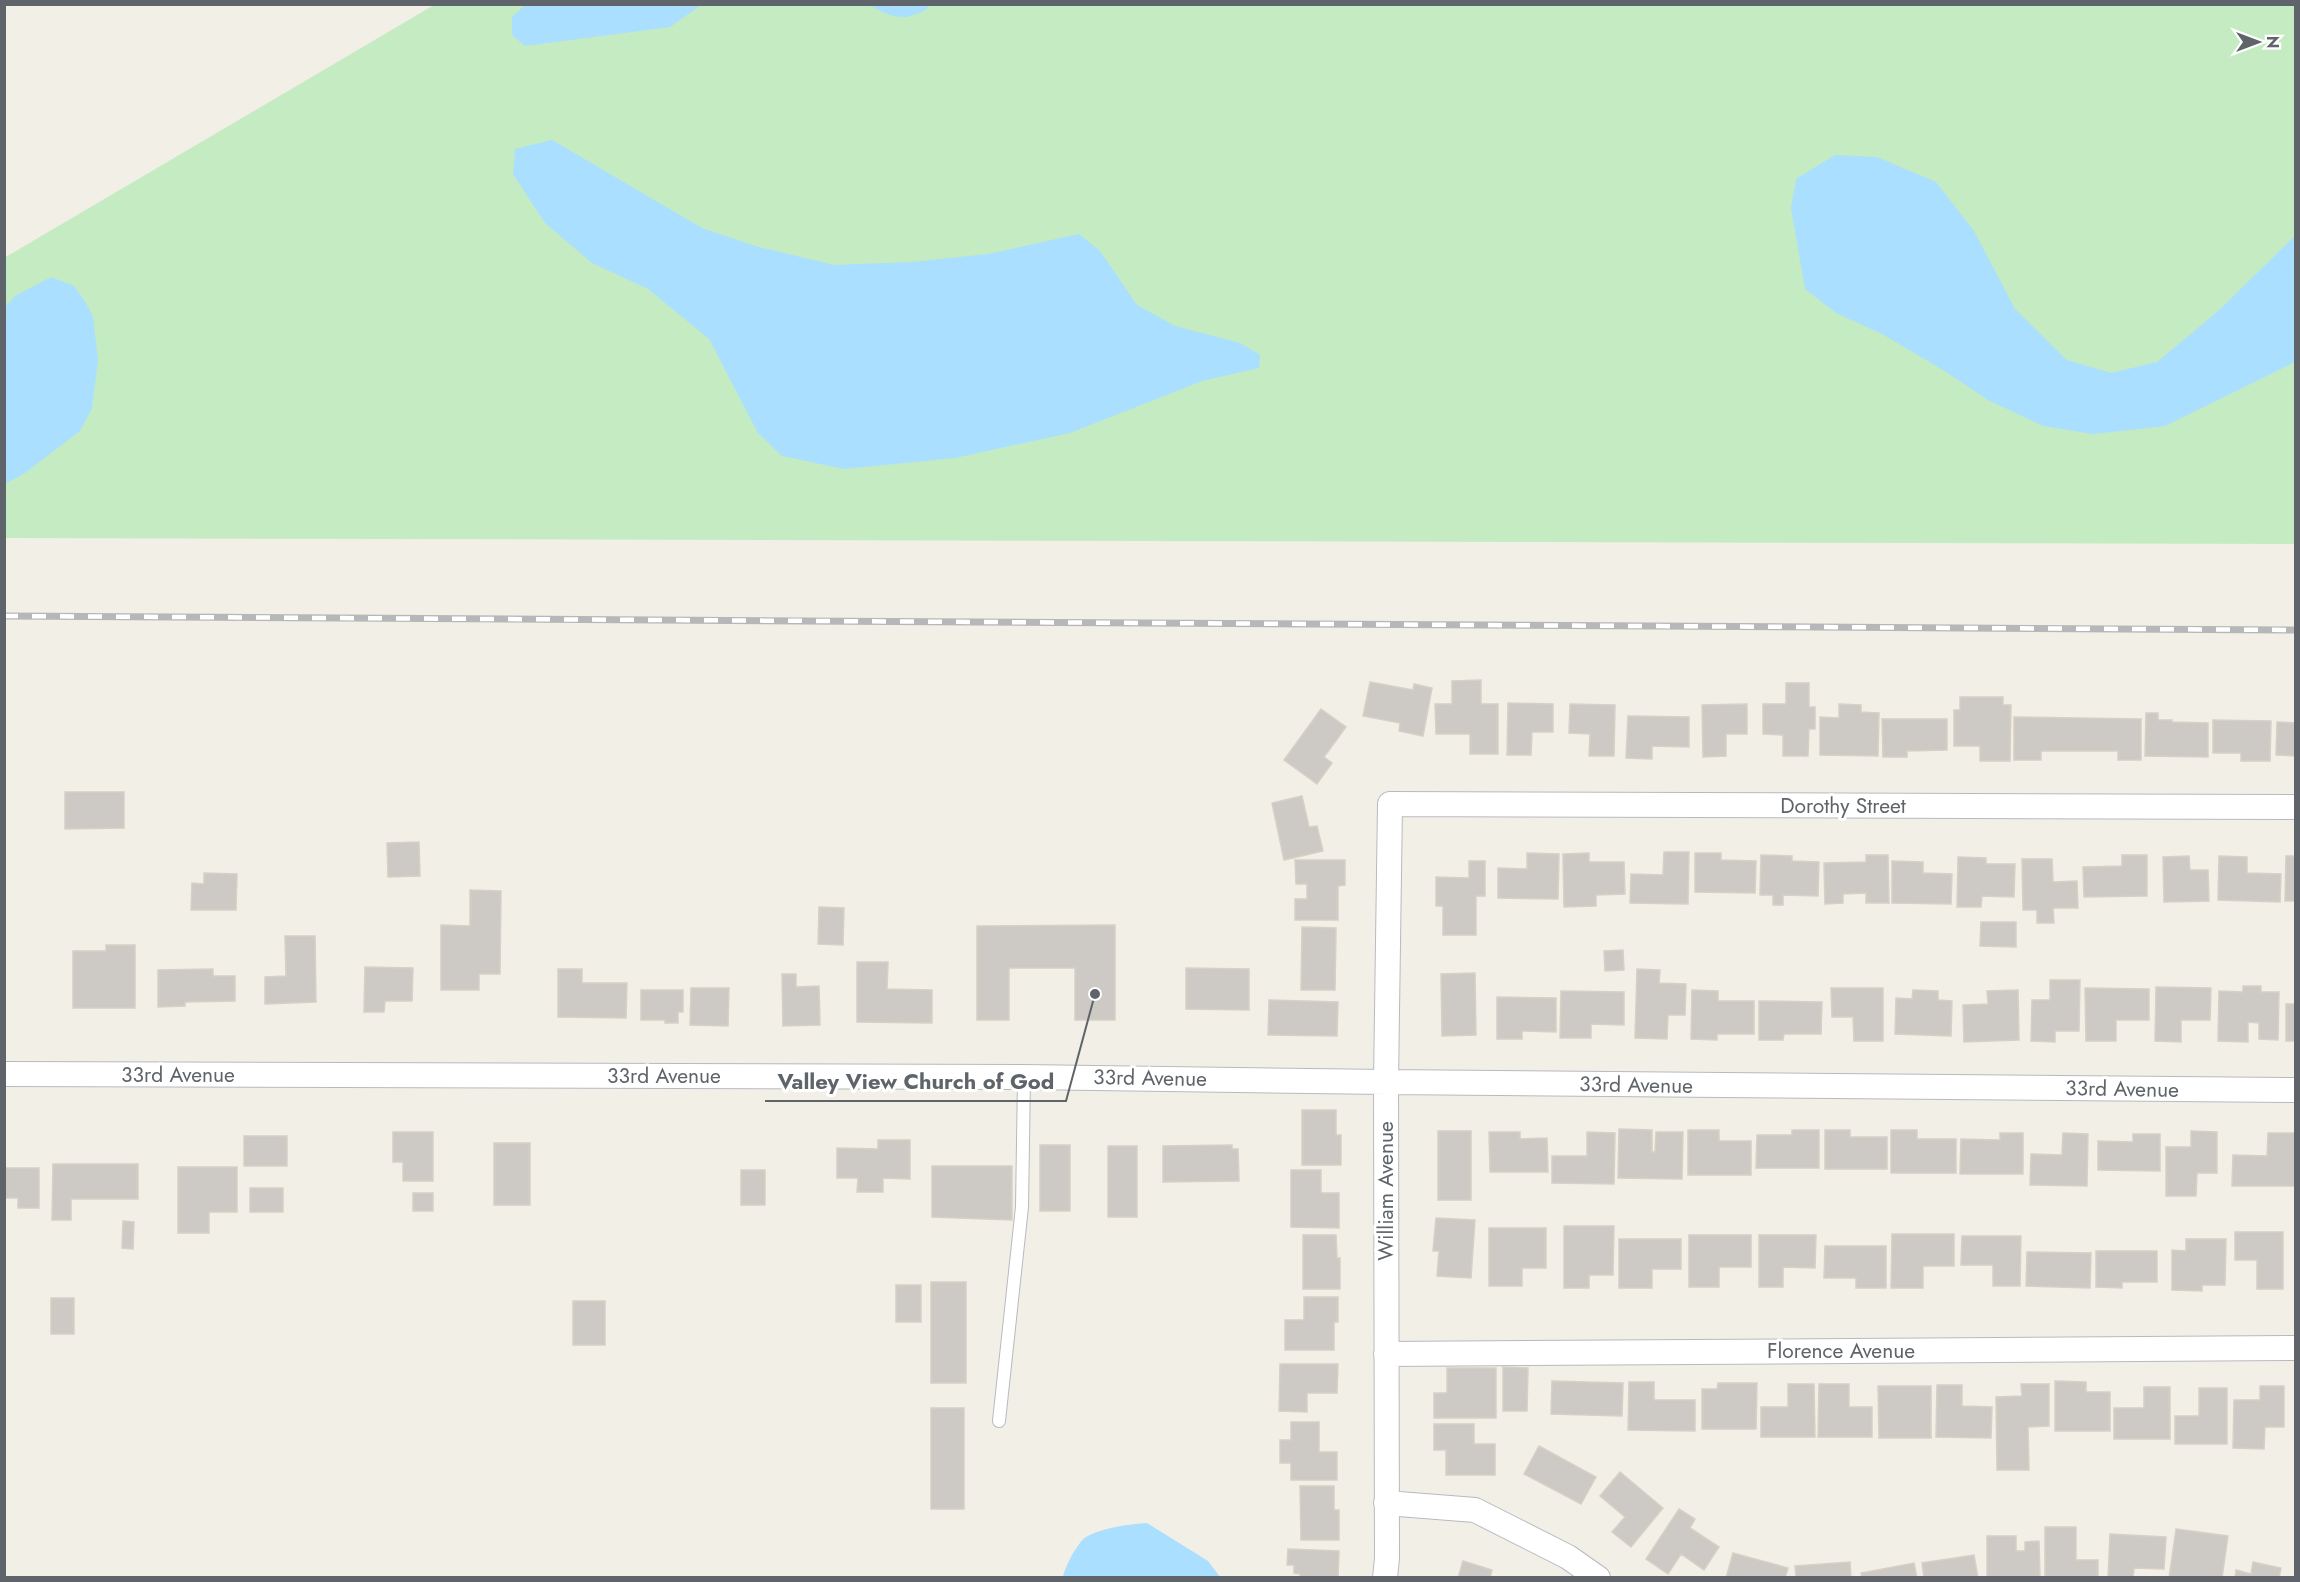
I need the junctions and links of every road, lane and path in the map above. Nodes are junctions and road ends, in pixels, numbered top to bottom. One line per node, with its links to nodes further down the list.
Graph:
1 (1390, 804): 2 (street, Dorothy Street); 5 (street, William Avenue)
2 (2295, 807)
3 (4, 1074): 4 (street, 33rd Avenue)
4 (1024, 1077): 5 (street, 33rd Avenue); 9 (lane)
5 (1386, 1082): 6 (street, 33rd Avenue); 8 (street, William Avenue)
6 (2295, 1090)
7 (2295, 1348): 8 (street, Florence Avenue)
8 (1386, 1354): 10 (street, William Avenue)
9 (999, 1421)
10 (1386, 1503): 11 (street, William Avenue); 12 (street)
11 (1385, 1578)
12 (1598, 1578)

